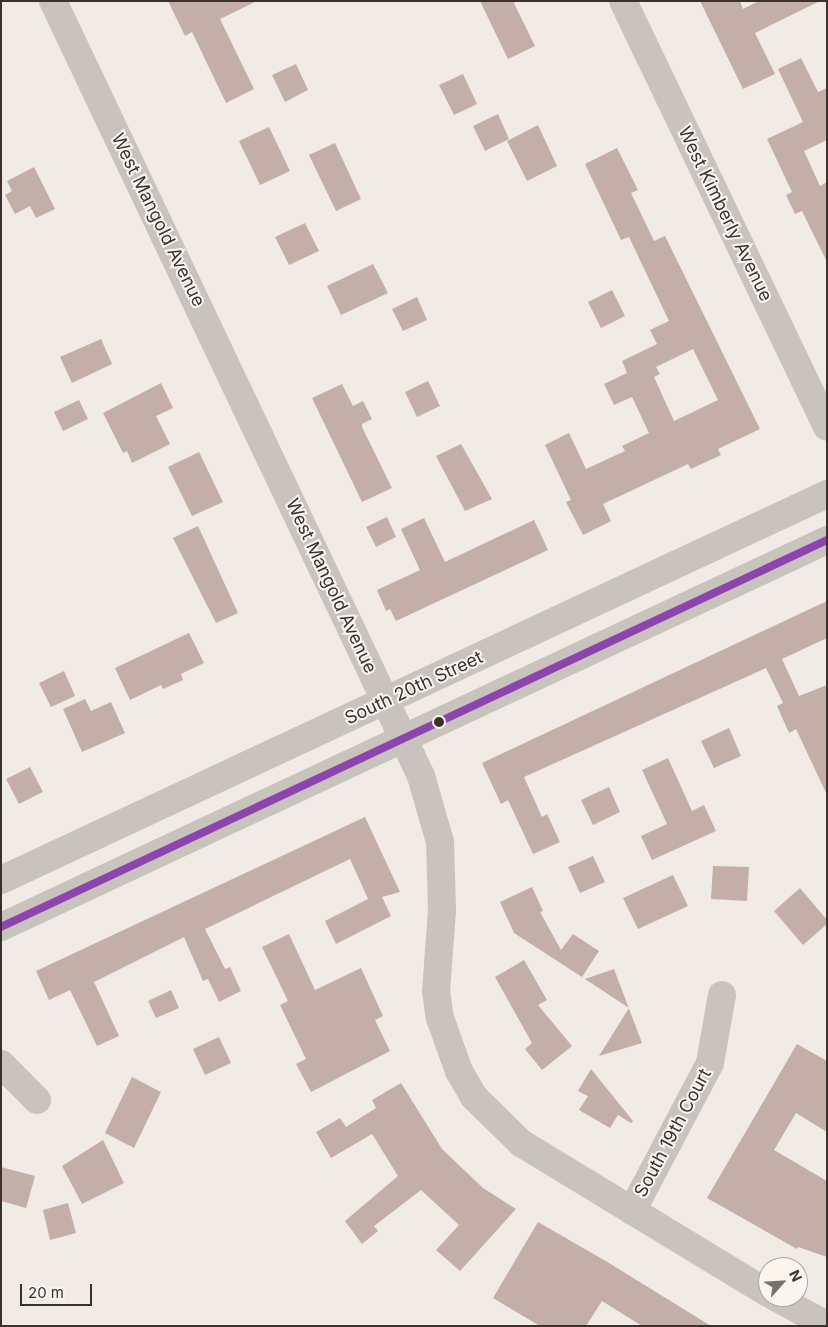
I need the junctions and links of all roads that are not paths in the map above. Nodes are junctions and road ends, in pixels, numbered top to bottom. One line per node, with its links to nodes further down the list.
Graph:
1 (53, 1): 6 (street, West Mangold Avenue)
2 (623, 1): 3 (street, West Kimberly Avenue)
3 (827, 427)
4 (827, 494): 6 (street, South 20th Street)
5 (827, 540): 7 (street)
6 (386, 702): 7 (street, West Mangold Avenue); 8 (street, South 20th Street)
7 (403, 738): 9 (street); 13 (street, West Mangold Avenue)
8 (1, 880)
9 (1, 927)
10 (722, 995): 13 (street, South 19th Court)
11 (1, 1064): 12 (street)
12 (36, 1100)
13 (632, 1211): 14 (street, West Mangold Avenue)
14 (758, 1287)
15 (793, 1307): 16 (street)
16 (827, 1325)

